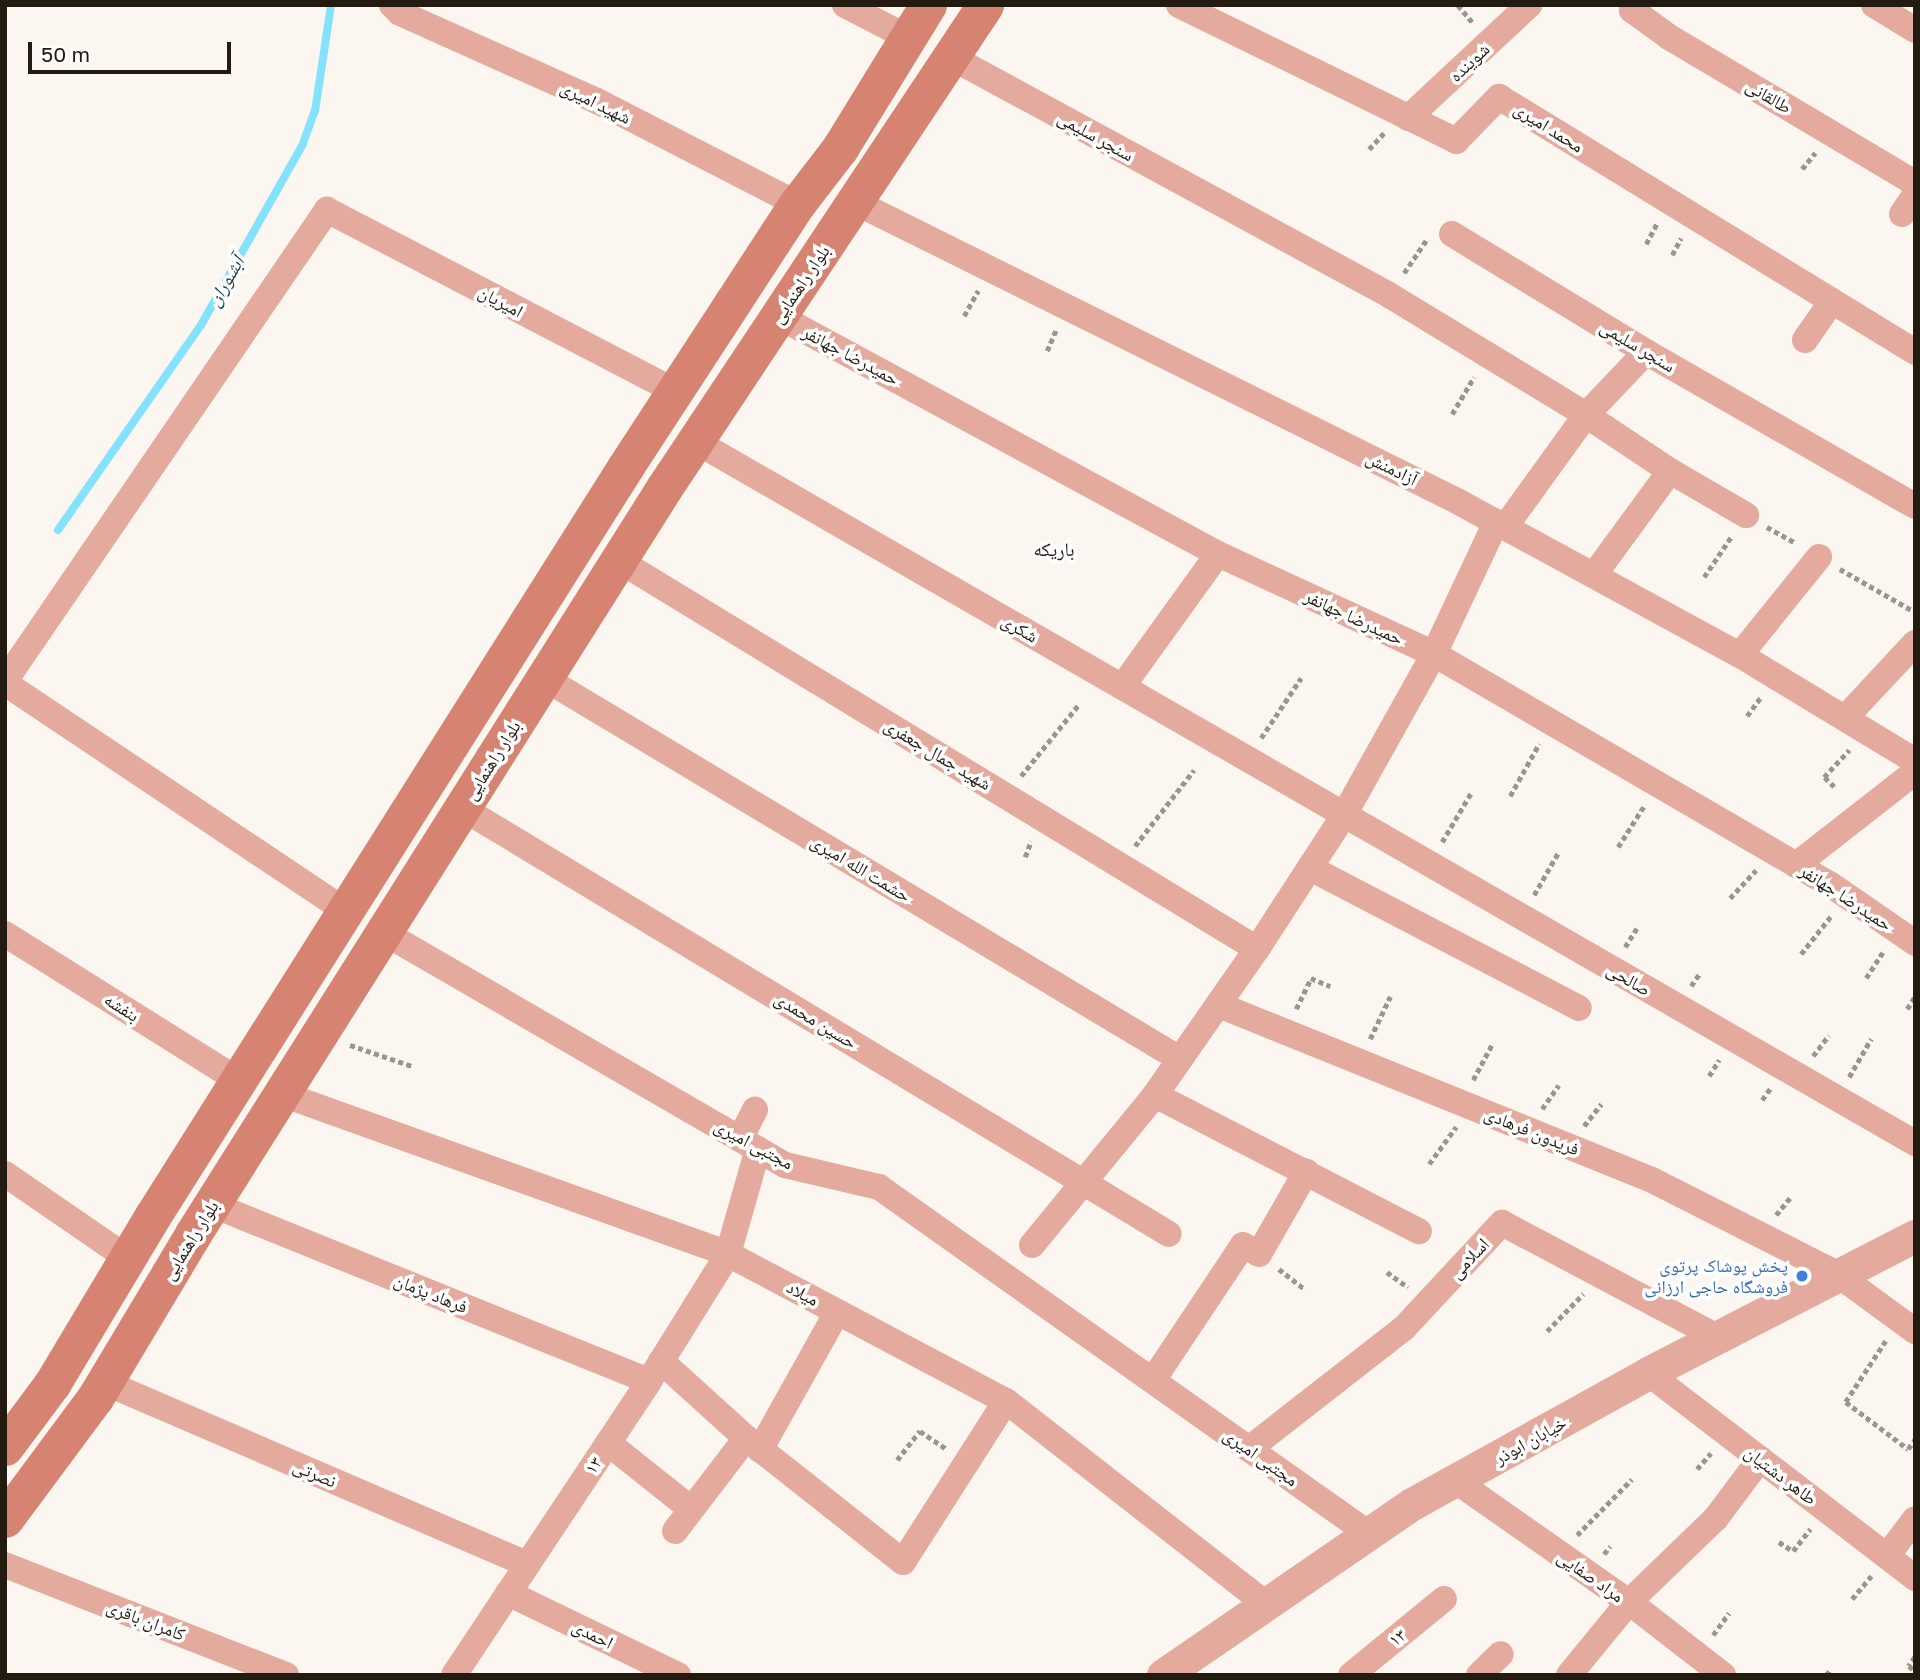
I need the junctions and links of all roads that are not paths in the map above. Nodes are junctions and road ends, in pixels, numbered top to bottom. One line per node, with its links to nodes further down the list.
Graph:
1 (391, 5): 15 (street, شهید امیری)
2 (845, 5): 10 (street)
3 (928, 5): 10 (main road)
4 (985, 5): 11 (main road, بلوار راهنمایی)
5 (1179, 5): 12 (street, محمد امیری)
6 (1529, 5): 12 (street, شوینده)
7 (1638, 5): 13 (street, طالقانی)
8 (1874, 5): 9 (street)
9 (1915, 30)
10 (907, 37): 15 (main road)
11 (951, 57): 14 (main road, بلوار راهنمایی); 23 (street, سنجر سلیمی)
12 (1408, 118): 17 (street, محمد امیری)
13 (1915, 183)
14 (855, 202): 18 (main road, بلوار راهنمایی); 28 (street, آزادمنش)
15 (797, 204): 22 (main road)
16 (1452, 234): 20 (street, سنجر سلیمی)
17 (1832, 301): 19 (street); 21 (street, محمد امیری)
18 (778, 316): 24 (main road, بلوار راهنمایی); 29 (street, حمیدرضا جهانفر)
19 (1805, 340)
20 (1646, 352): 23 (street); 26 (street, سنجر سلیمی)
21 (1915, 352)
22 (676, 392): 37 (street, امیریان); 46 (main road)
23 (1586, 415): 25 (street, سنجر سلیمی); 28 (street)
24 (695, 441): 31 (main road, بلوار راهنمایی); 38 (street, شکری)
25 (1670, 471): 27 (street, سنجر سلیمی); 32 (street)
26 (1915, 506)
27 (1746, 515)
28 (1501, 524): 32 (street, آزادمنش); 34 (street)
29 (1218, 554): 34 (street, حمیدرضا جهانفر); 38 (street)
30 (1819, 557): 35 (street)
31 (618, 560): 36 (main road, بلوار راهنمایی); 50 (street, شهید جمال جعفری)
32 (1594, 575): 35 (street, آزادمنش)
33 (1914, 644): 39 (street)
34 (1434, 654): 43 (street); 44 (street, حمیدرضا جهانفر)
35 (1740, 655): 39 (street, آزادمنش)
36 (544, 678): 42 (main road, بلوار راهنمایی); 53 (street, حشمت الله امیری)
37 (5, 682): 46 (street)
38 (1122, 687): 43 (street, شکری)
39 (1856, 725): 40 (street, آزادمنش)
40 (1915, 761)
41 (1915, 772): 44 (street)
42 (462, 808): 47 (main road, بلوار راهنمایی); 62 (street, حسین محمدی)
43 (1344, 815): 45 (street); 58 (street, صالحی)
44 (1785, 858): 49 (street, حمیدرضا جهانفر)
45 (1310, 868): 50 (street); 52 (street)
46 (345, 911): 54 (main road)
47 (383, 932): 55 (main road, بلوار راهنمایی); 59 (street, مجتبی امیری)
48 (5, 934): 54 (street, بنفشه)
49 (1915, 943)
50 (1257, 949): 51 (street)
51 (1219, 1005): 53 (street); 70 (street, فریدون فرهادی)
52 (1579, 1008)
53 (1178, 1058): 56 (street)
54 (238, 1080): 69 (main road)
55 (282, 1094): 63 (main road, بلوار راهنمایی); 68 (street, میلاد)
56 (1155, 1095): 60 (street); 62 (street)
57 (755, 1110): 59 (street, ۱۳)
58 (1915, 1143)
59 (749, 1144): 68 (street, ۱۳); 76 (street, مجتبی امیری)
60 (1306, 1172): 64 (street); 76 (street)
61 (5, 1174): 69 (street)
62 (1084, 1181): 65 (street, حسین محمدی); 67 (street)
63 (212, 1205): 74 (street, فرهاد پژمان); 77 (main road, بلوار راهنمایی)
64 (1419, 1231)
65 (1169, 1234)
66 (1915, 1236): 70 (street, خیابان ابوذر)
67 (1032, 1245)
68 (728, 1254): 71 (street, میلاد); 74 (street, ۱۳)
69 (127, 1258): 81 (main road)
70 (1838, 1274): 72 (street, فریدون فرهادی); 73 (street, خیابان ابوذر)
71 (837, 1312): 78 (street, میلاد); 80 (street)
72 (1907, 1326)
73 (1717, 1337): 75 (street, خیابان ابوذر); 82 (street, اسلامی)
74 (655, 1371): 79 (street, ۱۳); 80 (street)
75 (1648, 1373): 83 (street, طاهر دشتیان); 84 (street, خیابان ابوذر)
76 (1153, 1380): 82 (street, مجتبی امیری)
77 (104, 1382): 86 (main road, بلوار راهنمایی); 91 (street, نصرتی)
78 (1006, 1401): 80 (street); 97 (street, میلاد)
79 (608, 1443): 85 (street); 91 (street, ۱۳)
80 (753, 1444): 85 (street)
81 (5, 1447)
82 (1249, 1449): 89 (street, مجتبی امیری)
83 (1760, 1459): 90 (street, طاهر دشتیان); 96 (street)
84 (1456, 1481): 89 (street, خیابان ابوذر); 96 (street, مراد صفایی)
85 (691, 1509): 88 (street)
86 (5, 1519)
87 (1915, 1519): 90 (street)
88 (675, 1531)
89 (1369, 1534): 97 (street, خیابان ابوذر)
90 (1887, 1556): 93 (street, طاهر دشتیان)
91 (527, 1564): 94 (street, ۱۳)
92 (5, 1565): 100 (street, کامران باقری)
93 (1915, 1578)
94 (508, 1593): 101 (street, ۱۳); 102 (street, احمدی)
95 (1444, 1599): 103 (street, ۱۳)
96 (1629, 1602): 105 (street); 106 (street, مراد صفایی)
97 (1265, 1603): 99 (street, خیابان ابوذر)
98 (1501, 1654): 104 (street)
99 (1168, 1673)
100 (286, 1675)
101 (454, 1675)
102 (678, 1675)
103 (1351, 1675)
104 (1479, 1675)
105 (1569, 1675)
106 (1723, 1675)

